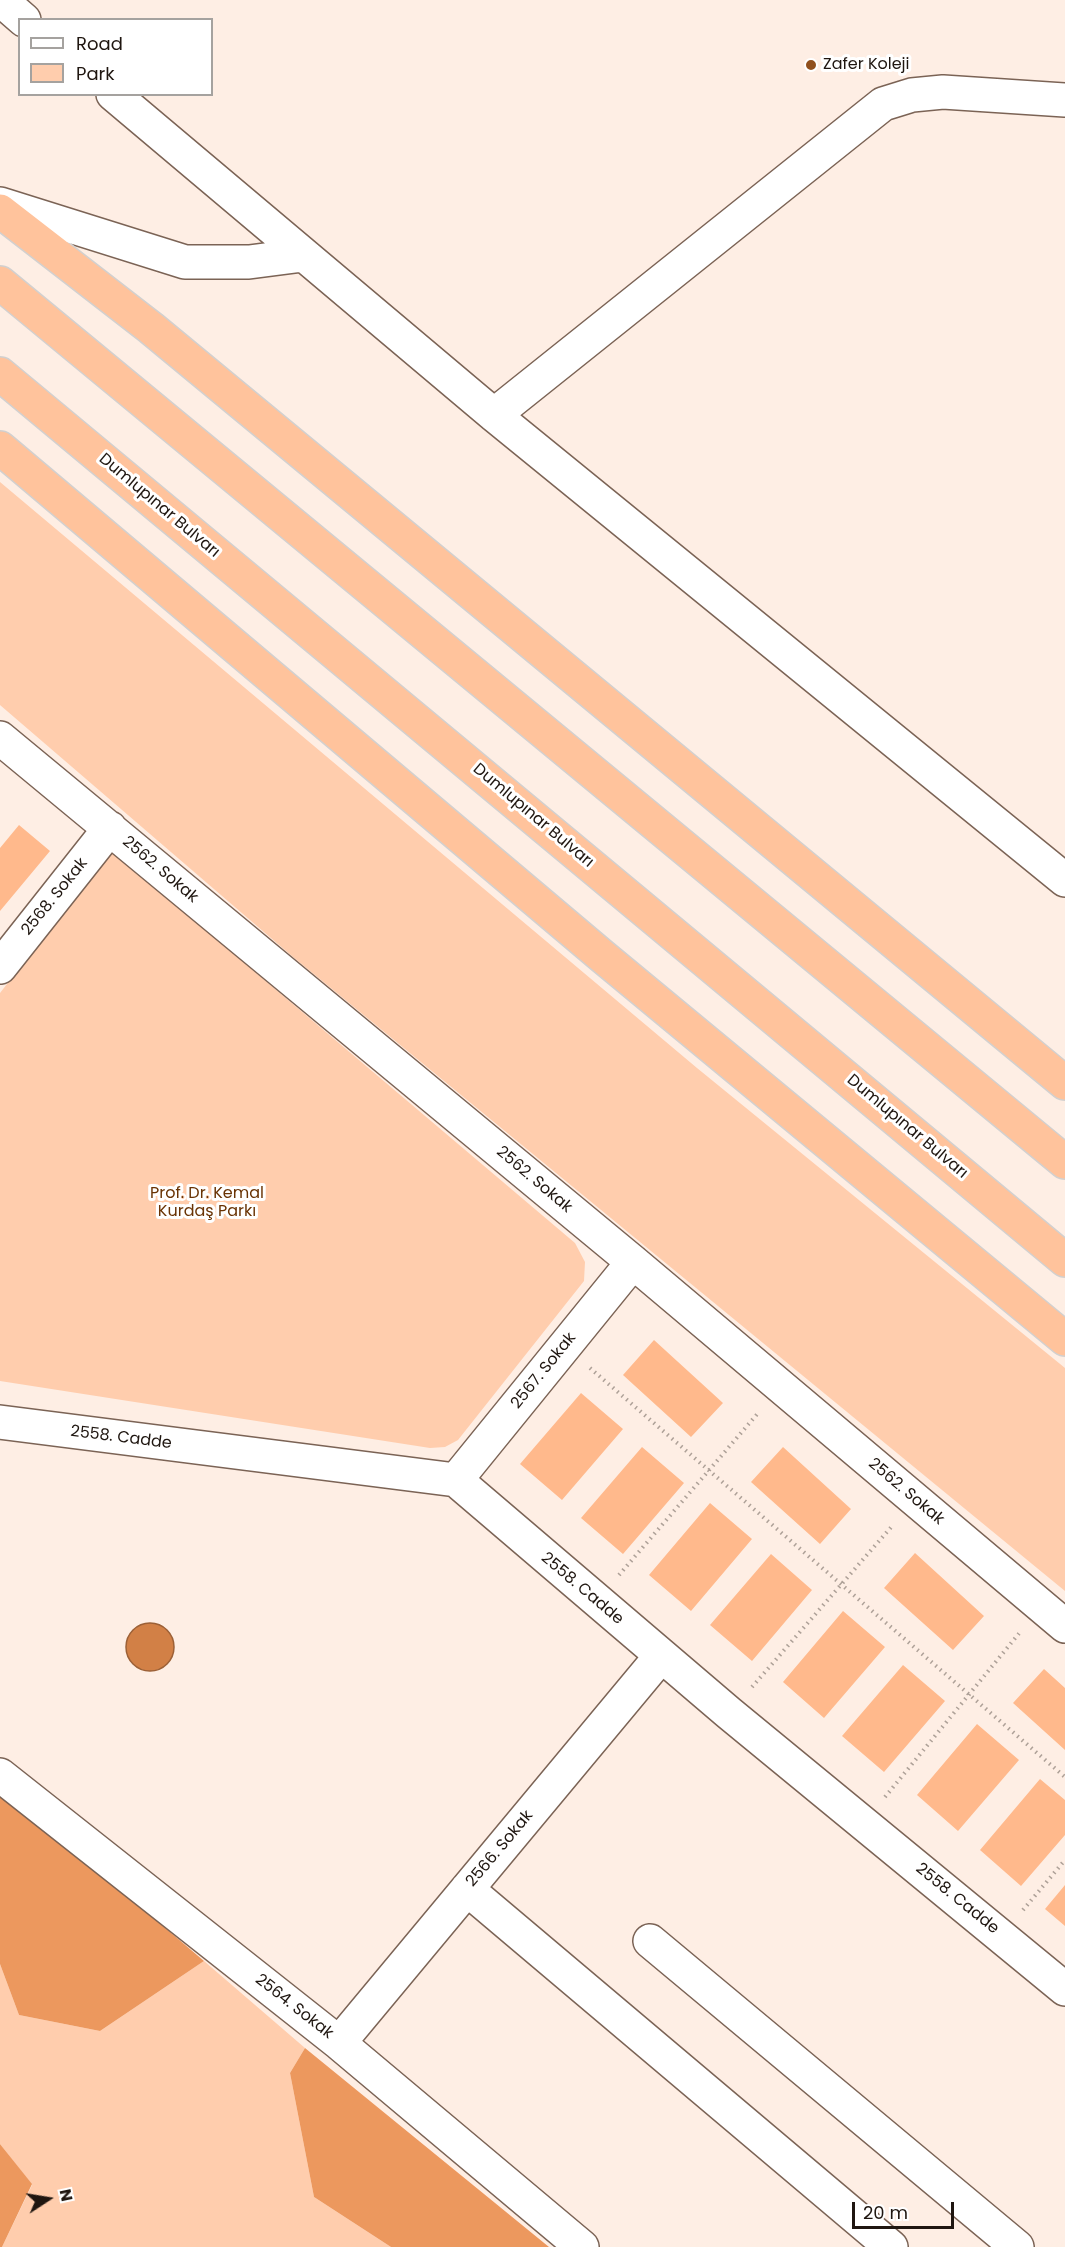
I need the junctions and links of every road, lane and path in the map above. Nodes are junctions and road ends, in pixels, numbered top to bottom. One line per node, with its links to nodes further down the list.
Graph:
1 (1, 0): 2 (street)
2 (22, 18)
3 (115, 96): 7 (street)
4 (1065, 100): 10 (street)
5 (0, 204): 7 (street)
6 (0, 211): 16 (highway)
7 (303, 255): 10 (street)
8 (0, 283): 17 (highway)
9 (0, 374): 18 (highway, Dumlupınar Bulvarı)
10 (494, 415): 14 (street)
11 (0, 448): 20 (highway)
12 (0, 738): 13 (street, 2562. Sokak)
13 (110, 828): 15 (street, 2568. Sokak); 19 (street, 2562. Sokak)
14 (1065, 880)
15 (0, 967)
16 (1065, 1083)
17 (1065, 1162)
18 (1065, 1260)
19 (633, 1262): 21 (street, 2567. Sokak); 22 (street, 2562. Sokak)
20 (1065, 1339)
21 (564, 1346): 24 (path); 25 (street, 2567. Sokak)
22 (781, 1386): 24 (path); 26 (street, 2562. Sokak)
23 (0, 1422): 25 (street, 2558. Cadde)
24 (710, 1471): 27 (path); 28 (path)
25 (456, 1480): 28 (street, 2558. Cadde)
26 (915, 1500): 27 (path); 29 (street, 2562. Sokak)
27 (842, 1585): 31 (path); 32 (path)
28 (596, 1601): 30 (street, 2558. Cadde)
29 (1053, 1616): 31 (path)
30 (661, 1656): 32 (street, 2558. Cadde); 37 (street, 2566. Sokak)
31 (969, 1694): 34 (path); 35 (path)
32 (729, 1713): 35 (street, 2558. Cadde)
33 (0, 1774): 41 (street, 2564. Sokak)
34 (1065, 1777)
35 (864, 1824): 38 (street, 2558. Cadde)
36 (1065, 1860): 38 (path)
37 (466, 1889): 41 (street, 2566. Sokak); 43 (street)
38 (1002, 1936): 40 (street, 2558. Cadde)
39 (650, 1941): 44 (street)
40 (1065, 1989)
41 (339, 2043): 42 (street, 2564. Sokak)
42 (582, 2247)
43 (891, 2247)
44 (1017, 2247)

